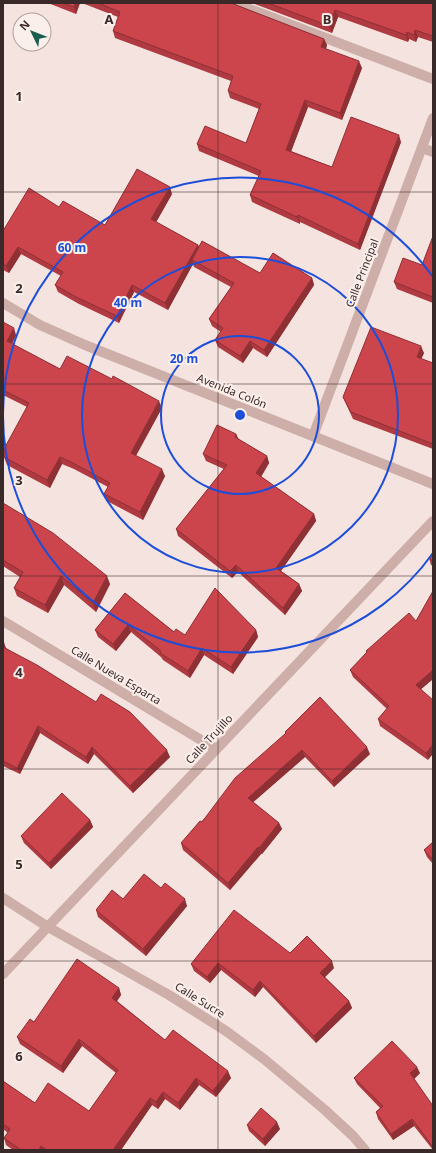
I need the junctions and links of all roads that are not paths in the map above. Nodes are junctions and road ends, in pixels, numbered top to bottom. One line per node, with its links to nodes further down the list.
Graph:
1 (234, 3): 2 (street)
2 (433, 79)
3 (433, 118): 4 (street, Calle Principal)
4 (422, 148): 5 (street); 7 (street, Calle Principal)
5 (433, 152)
6 (3, 303): 7 (street, Avenida Colón)
7 (313, 436): 8 (street, Avenida Colón)
8 (433, 484)
9 (433, 521): 11 (street, Calle Trujillo)
10 (3, 622): 11 (street, Calle Nueva Esparta)
11 (216, 748): 13 (street, Calle Trujillo)
12 (3, 898): 13 (street, Calle Sucre)
13 (48, 927): 14 (street, Calle Trujillo); 15 (street, Calle Sucre)
14 (3, 974)
15 (365, 1150)

